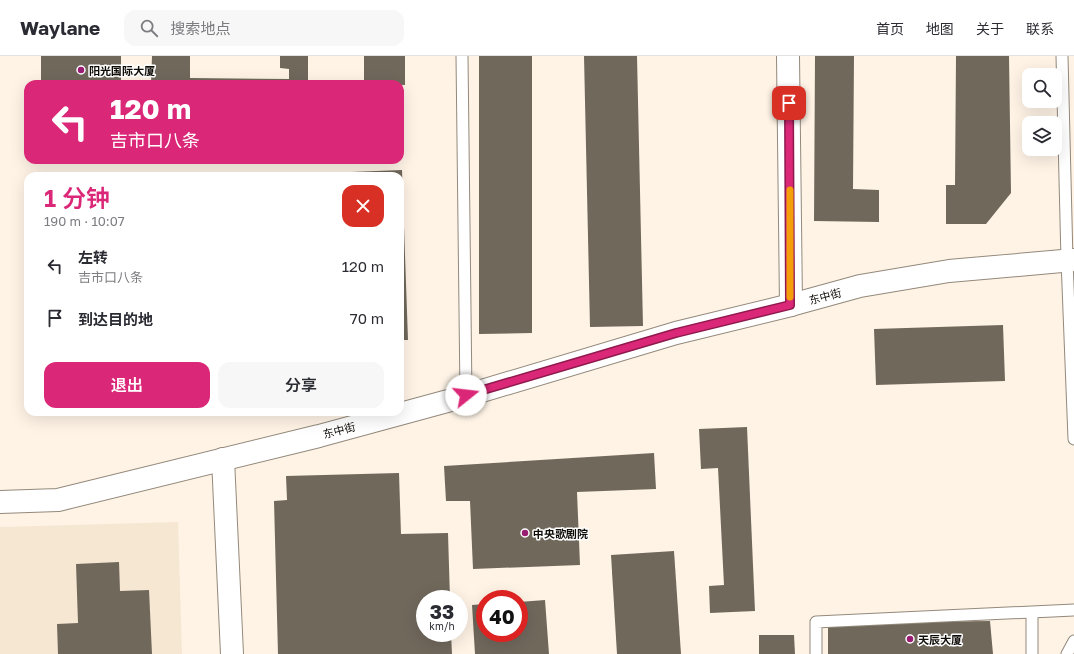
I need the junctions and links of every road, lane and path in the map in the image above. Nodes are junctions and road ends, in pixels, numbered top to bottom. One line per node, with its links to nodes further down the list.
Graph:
1 (462, 56): 6 (lane)
2 (788, 56): 5 (street)
3 (1062, 56): 4 (lane)
4 (1071, 260): 5 (street, 东中街); 9 (lane)
5 (790, 305): 6 (street, 东中街)
6 (466, 395): 7 (street, 东中街)
7 (404, 412)
8 (391, 416): 10 (street, 东中街)
9 (1074, 439)
10 (223, 459): 11 (street, 东中街); 15 (street)
11 (0, 502)
12 (1074, 610): 13 (lane)
13 (1032, 613): 16 (lane); 17 (lane)
14 (1074, 641): 18 (lane)
15 (232, 654)
16 (816, 654)
17 (1032, 654)
18 (1068, 654)

